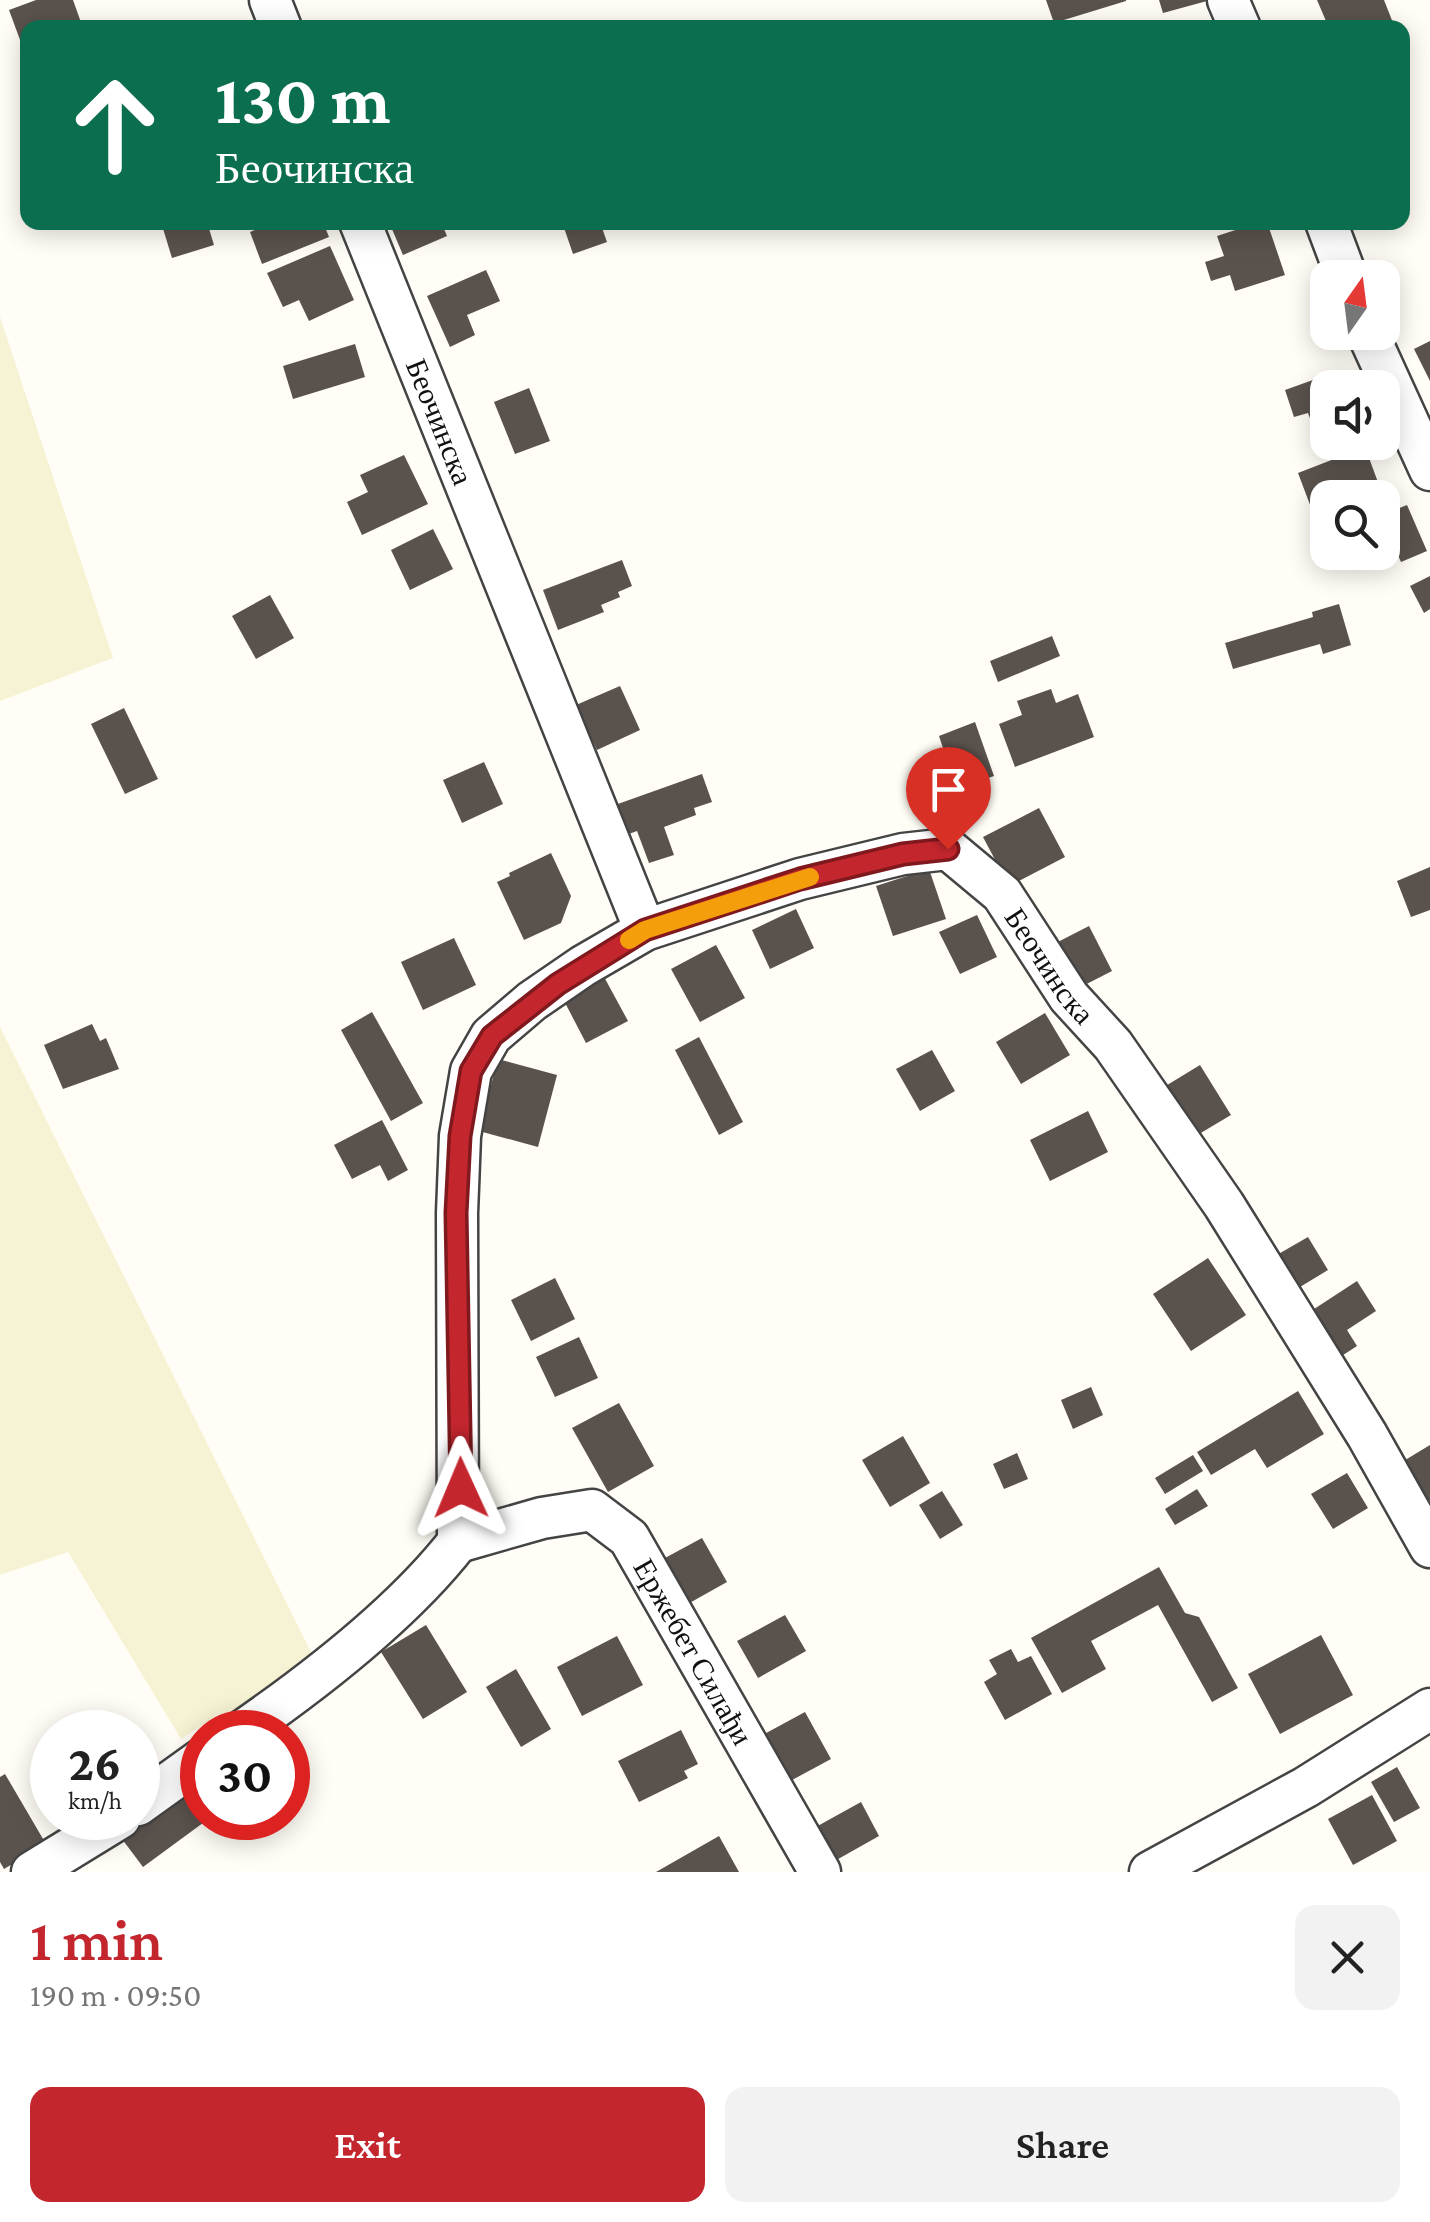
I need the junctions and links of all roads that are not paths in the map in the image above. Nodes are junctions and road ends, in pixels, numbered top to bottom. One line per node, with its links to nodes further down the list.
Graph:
1 (363, 230): 6 (street, Беочинска)
2 (1329, 230): 3 (street)
3 (1340, 260)
4 (1375, 350): 5 (street)
5 (1430, 470)
6 (645, 930): 7 (street); 8 (street, Беочинска)
7 (458, 1542): 10 (street); 13 (street, Ержебет Силађи)
8 (1430, 1547)
9 (1430, 1709): 14 (street)
10 (269, 1710)
11 (84, 1840): 12 (street)
12 (32, 1872)
13 (820, 1872)
14 (1150, 1872)

